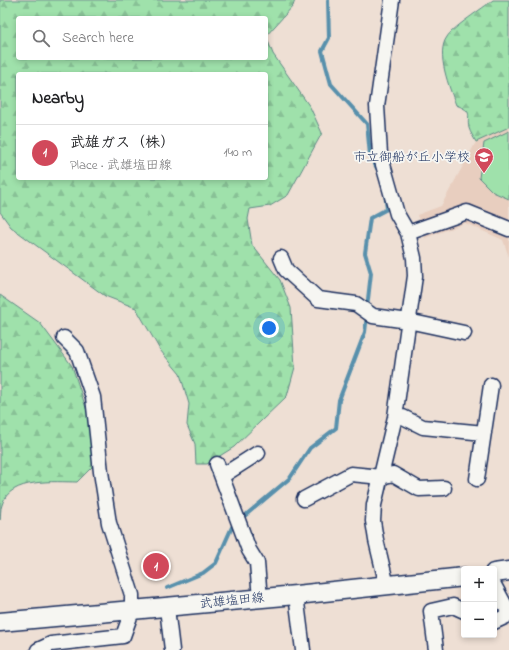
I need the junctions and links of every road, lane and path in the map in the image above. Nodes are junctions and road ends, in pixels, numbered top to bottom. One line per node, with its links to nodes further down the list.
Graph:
1 (392, 0): 3 (street)
2 (509, 229): 3 (street)
3 (408, 233): 5 (street)
4 (281, 258): 5 (street)
5 (408, 321): 6 (street); 9 (street)
6 (464, 333)
7 (64, 338): 25 (street)
8 (491, 385): 10 (street)
9 (395, 417): 10 (street); 12 (street)
10 (484, 433): 13 (street)
11 (258, 453): 22 (street)
12 (381, 477): 14 (street); 15 (street); 19 (street)
13 (477, 479)
14 (444, 488)
15 (304, 499)
16 (509, 572): 17 (main road)
17 (497, 573)
18 (461, 577): 19 (main road, 武雄塩田線)
19 (387, 586): 21 (main road, 武雄塩田線)
20 (497, 591): 26 (street)
21 (296, 595): 22 (main road, 武雄塩田線); 32 (street)
22 (260, 599): 23 (main road, 武雄塩田線)
23 (167, 608): 25 (main road, 武雄塩田線); 31 (street)
24 (461, 610): 33 (street)
25 (132, 611): 28 (main road, 武雄塩田線); 29 (street)
26 (509, 614): 27 (street)
27 (497, 620)
28 (0, 622)
29 (62, 647): 30 (street)
30 (38, 650)
31 (172, 650)
32 (303, 650)
33 (436, 650)

